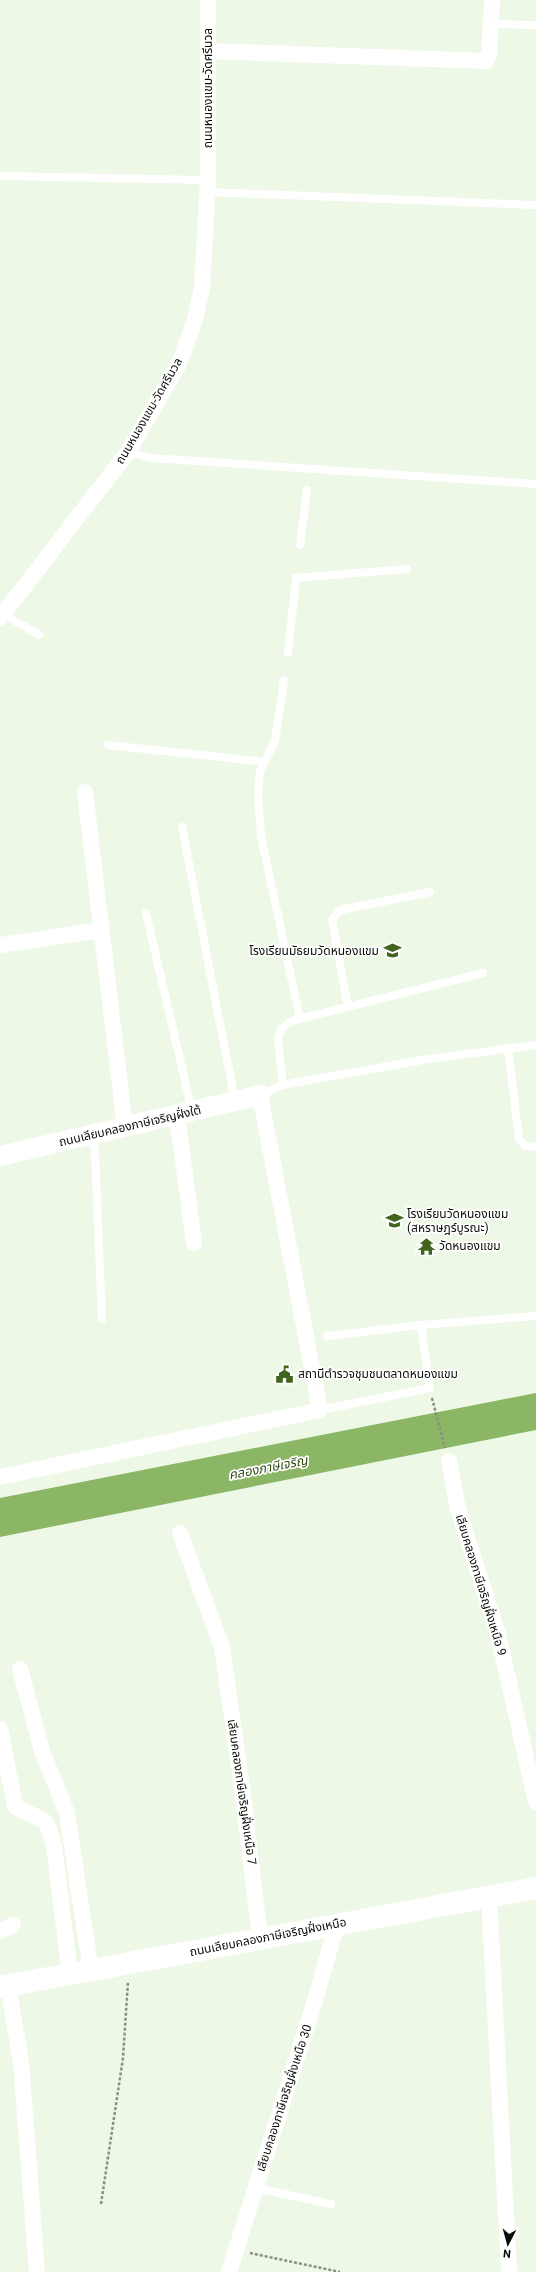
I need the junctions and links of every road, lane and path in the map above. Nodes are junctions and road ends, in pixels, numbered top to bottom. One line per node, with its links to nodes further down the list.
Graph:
1 (208, 0): 5 (street, ถนนหนองแขม-วัดศรีนวล)
2 (492, 0): 3 (street)
3 (491, 24): 4 (lane); 5 (street)
4 (536, 25)
5 (209, 51): 7 (street, ถนนหนองแขม-วัดศรีนวล)
6 (0, 176): 7 (lane)
7 (207, 186): 8 (lane); 9 (street, ถนนหนองแขม-วัดศรีนวล)
8 (536, 205)
9 (128, 452): 10 (lane); 14 (street, ถนนหนองแขม-วัดศรีนวล)
10 (536, 484)
11 (307, 490): 12 (lane)
12 (300, 545)
13 (408, 569): 16 (lane)
14 (2, 616): 15 (lane)
15 (39, 635)
16 (288, 653)
17 (284, 680): 19 (lane)
18 (108, 745): 19 (lane)
19 (266, 762): 28 (lane)
20 (84, 792): 24 (street)
21 (182, 827): 33 (lane)
22 (430, 892): 27 (lane)
23 (146, 913): 34 (lane)
24 (101, 930): 25 (street); 35 (street)
25 (0, 945)
26 (483, 973): 27 (lane)
27 (348, 1007): 28 (lane)
28 (300, 1019): 31 (lane)
29 (536, 1045): 30 (lane)
30 (508, 1048): 31 (lane); 37 (lane)
31 (283, 1085): 32 (lane)
32 (260, 1095): 33 (street, ถนนเลียบคลองภาษีเจริญฝั่งใต้); 45 (street)
33 (235, 1102): 34 (street, ถนนเลียบคลองภาษีเจริญฝั่งใต้)
34 (184, 1113): 35 (street, ถนนเลียบคลองภาษีเจริญฝั่งใต้); 39 (street)
35 (125, 1127): 36 (street, ถนนเลียบคลองภาษีเจริญฝั่งใต้)
36 (92, 1134): 38 (street, ถนนเลียบคลองภาษีเจริญฝั่งใต้); 41 (lane)
37 (536, 1147)
38 (0, 1156)
39 (194, 1243)
40 (536, 1316): 42 (lane)
41 (102, 1319)
42 (421, 1325): 43 (lane); 45 (lane)
43 (327, 1336)
44 (432, 1402): 46 (path)
45 (320, 1410): 47 (street)
46 (449, 1462): 51 (street, เลียบคลองภาษีเจริญฝั่งเหนือ 9)
47 (0, 1477)
48 (180, 1533): 55 (street, เลียบคลองภาษีเจริญฝั่งเหนือ 7)
49 (20, 1669): 57 (street)
50 (0, 1729): 58 (street)
51 (536, 1802)
52 (536, 1888): 53 (main road, ถนนเลียบคลองภาษีเจริญฝั่งเหนือ)
53 (489, 1898): 54 (main road, ถนนเลียบคลองภาษีเจริญฝั่งเหนือ); 67 (street)
54 (337, 1924): 55 (main road, ถนนเลียบคลองภาษีเจริญฝั่งเหนือ); 60 (street, เลียบคลองภาษีเจริญฝั่งเหนือ 30)
55 (260, 1938): 56 (main road, ถนนเลียบคลองภาษีเจริญฝั่งเหนือ)
56 (129, 1964): 57 (main road, ถนนเลียบคลองภาษีเจริญฝั่งเหนือ); 61 (path)
57 (91, 1971): 58 (main road, ถนนเลียบคลองภาษีเจริญฝั่งเหนือ)
58 (70, 1975): 59 (main road, ถนนเลียบคลองภาษีเจริญฝั่งเหนือ)
59 (4, 1986): 64 (street)
60 (256, 2188): 62 (lane); 63 (street, เลียบคลองภาษีเจริญฝั่งเหนือ 30)
61 (101, 2204)
62 (331, 2204)
63 (236, 2250): 65 (street, เลียบคลองภาษีเจริญฝั่งเหนือ 30); 66 (path)
64 (38, 2272)
65 (229, 2272)
66 (340, 2272)
67 (509, 2272)

